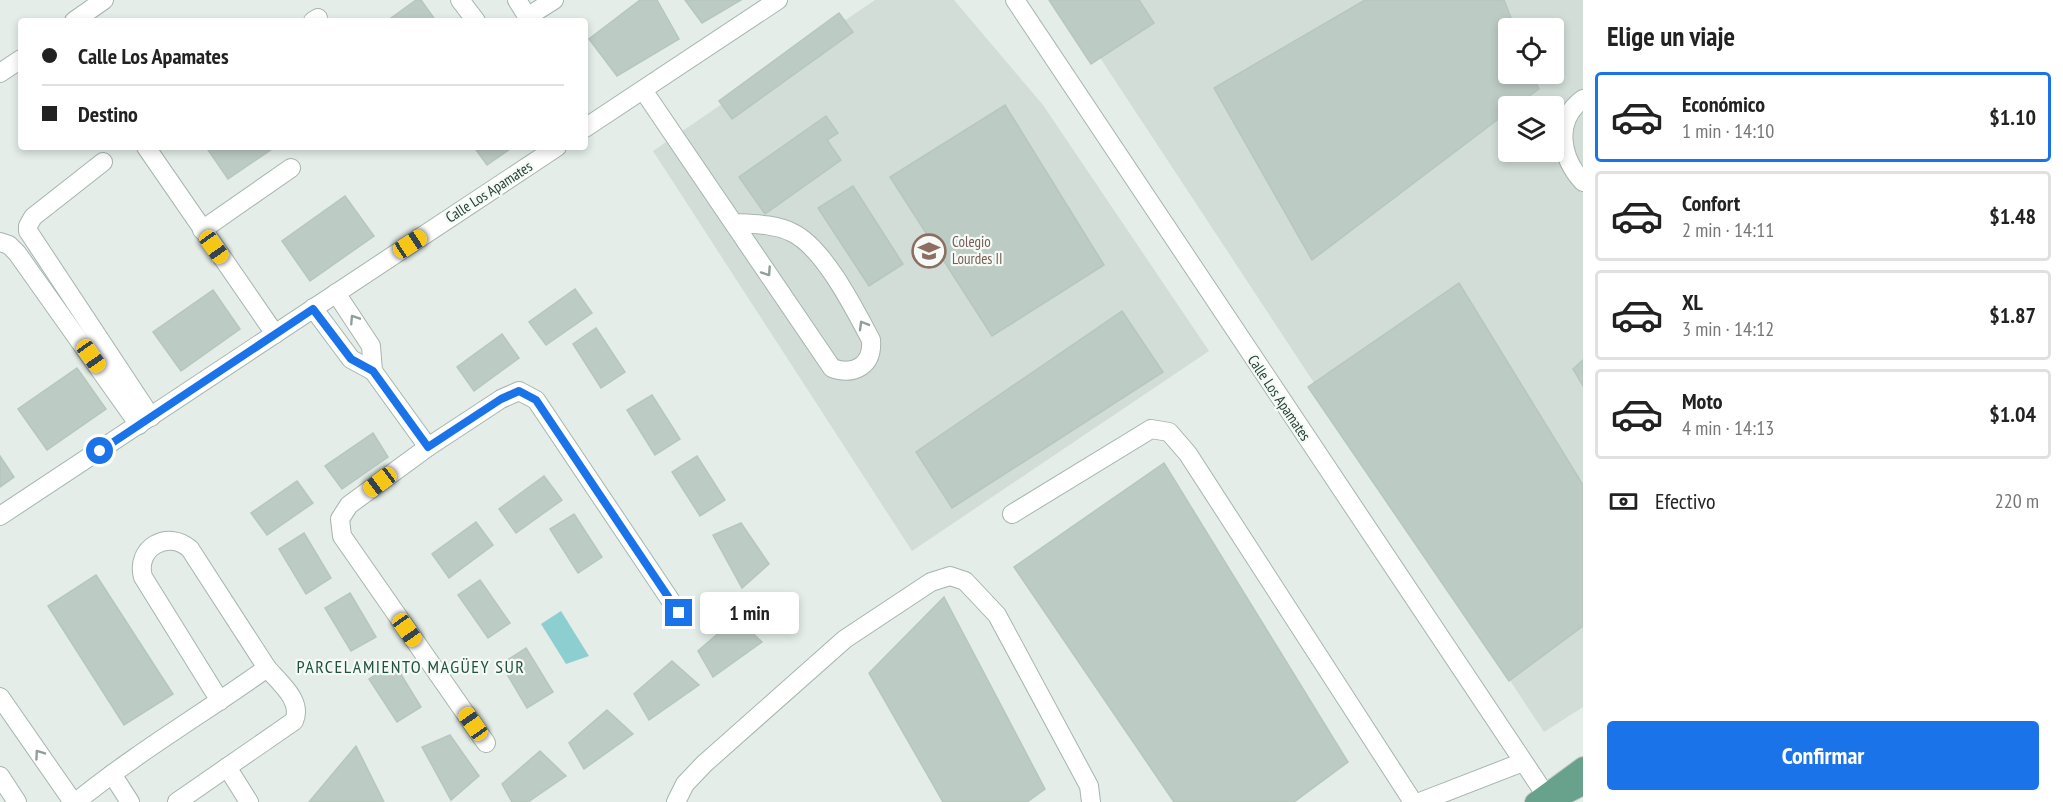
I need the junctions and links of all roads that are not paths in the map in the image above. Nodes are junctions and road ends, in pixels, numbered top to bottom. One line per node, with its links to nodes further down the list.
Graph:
1 (104, 0): 7 (street)
2 (460, 0): 8 (street)
3 (517, 0): 9 (street)
4 (554, 0): 10 (street)
5 (778, 0): 13 (street)
6 (1015, 0): 37 (street, Calle Los Apamates)
7 (78, 18)
8 (474, 18)
9 (528, 18)
10 (530, 18)
11 (18, 60): 12 (street)
12 (0, 73)
13 (643, 90): 15 (street); 21 (street)
14 (1583, 99): 20 (street)
15 (588, 119)
16 (148, 150): 22 (street)
17 (552, 150): 24 (street, Calle Los Apamates)
18 (103, 162): 28 (street)
19 (291, 168): 22 (street)
20 (1583, 182)
21 (734, 223): 21 (street, one-way to 21)
22 (202, 230): 26 (street)
23 (0, 242): 28 (street)
24 (336, 293): 25 (street, Calle Los Apamates); 27 (street, one-way to 24)
25 (313, 309): 26 (street, Calle Los Apamates); 27 (street)
26 (275, 334): 28 (street, Calle Los Apamates)
27 (373, 371): 29 (street)
28 (145, 421): 31 (street, Calle Los Apamates)
29 (428, 447): 32 (street); 36 (street)
30 (1012, 514): 51 (street)
31 (0, 516)
32 (679, 613)
33 (267, 668): 35 (street); 35 (street); 39 (street)
34 (0, 697): 45 (street, one-way to 34)
35 (220, 701): 40 (street)
36 (486, 743)
37 (1523, 762): 43 (street, Calle Los Apamates); 52 (street)
38 (1583, 766): 43 (main road)
39 (227, 767): 47 (street); 48 (street)
40 (112, 774): 45 (street); 46 (street)
41 (0, 776): 44 (street)
42 (1583, 786): 43 (main road)
43 (1544, 799)
44 (17, 802)
45 (74, 802)
46 (130, 802)
47 (177, 802)
48 (249, 802)
49 (676, 802): 50 (street)
50 (1091, 802)
51 (1413, 802)
52 (1420, 802)

